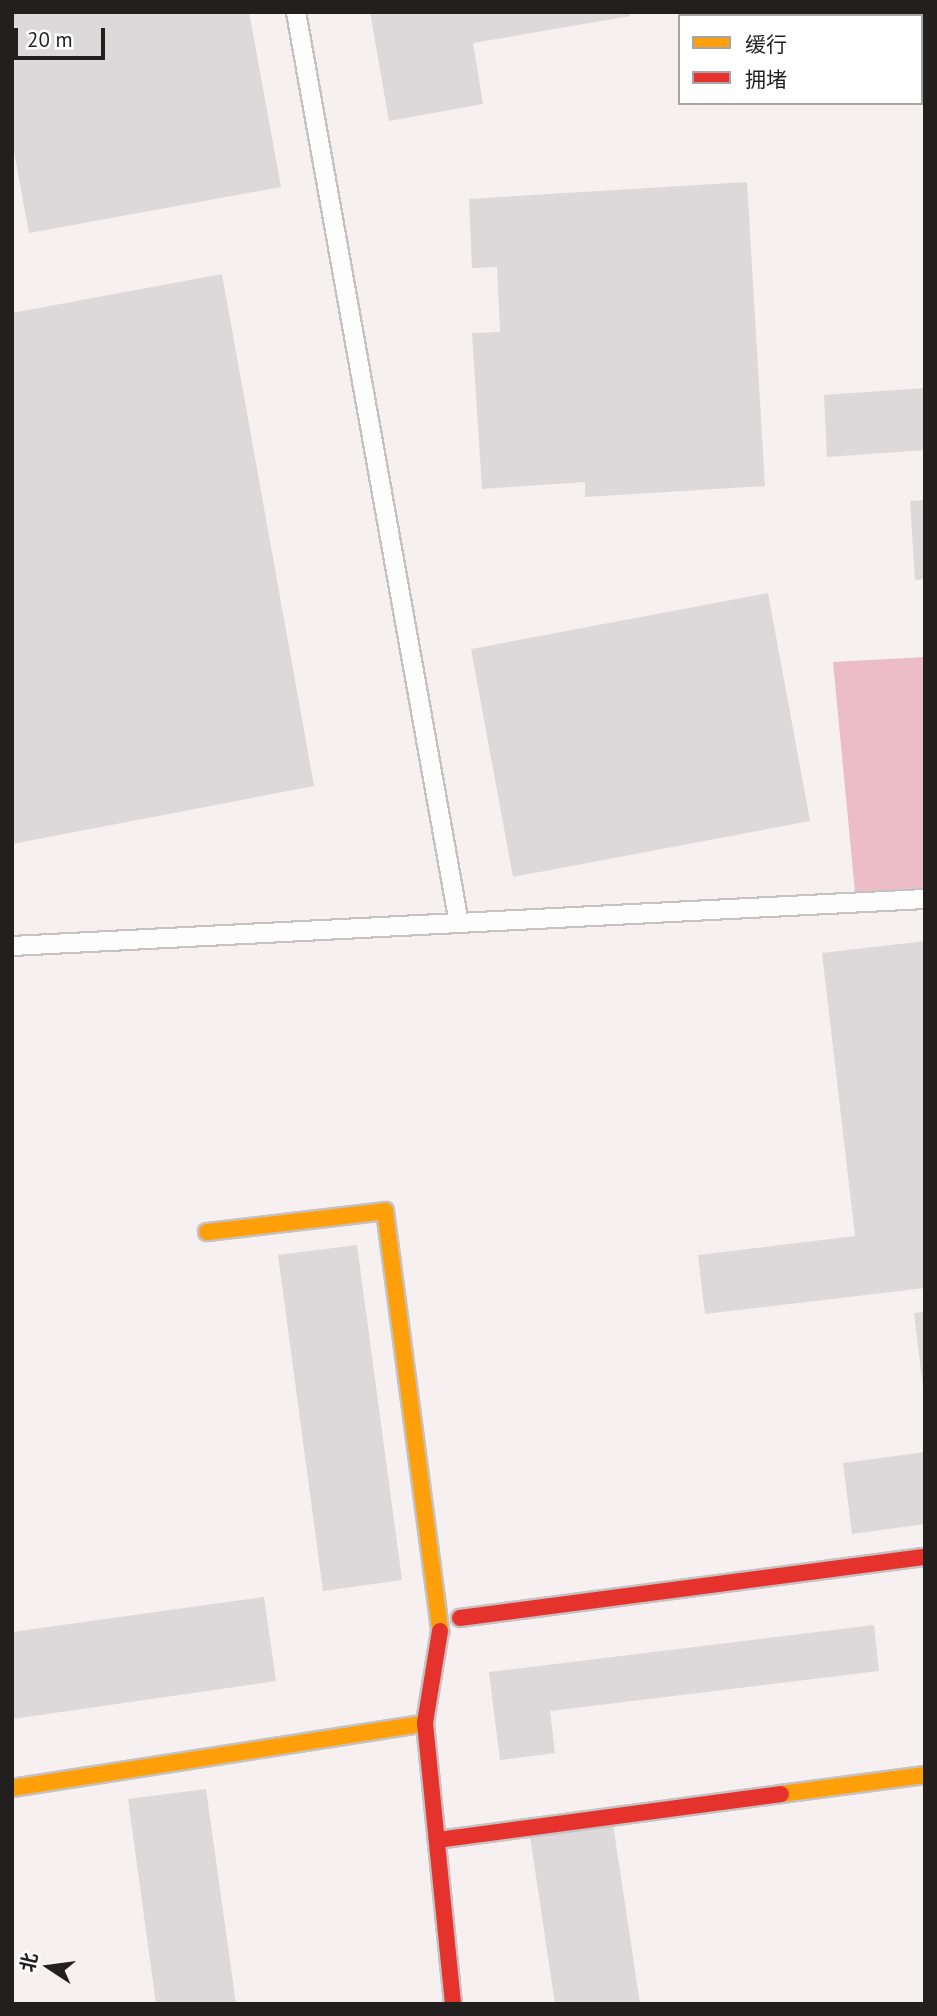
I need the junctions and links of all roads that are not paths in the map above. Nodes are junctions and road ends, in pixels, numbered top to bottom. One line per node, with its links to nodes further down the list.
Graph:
1 (296, 12): 3 (lane)
2 (925, 898): 3 (lane)
3 (458, 923): 4 (lane)
4 (12, 946)
5 (206, 1232): 8 (street)
6 (925, 1557): 7 (street)
7 (460, 1618)
8 (425, 1724): 10 (street); 11 (street)
9 (925, 1776): 11 (street)
10 (12, 1788)
11 (437, 1840): 12 (street)
12 (453, 2004)

